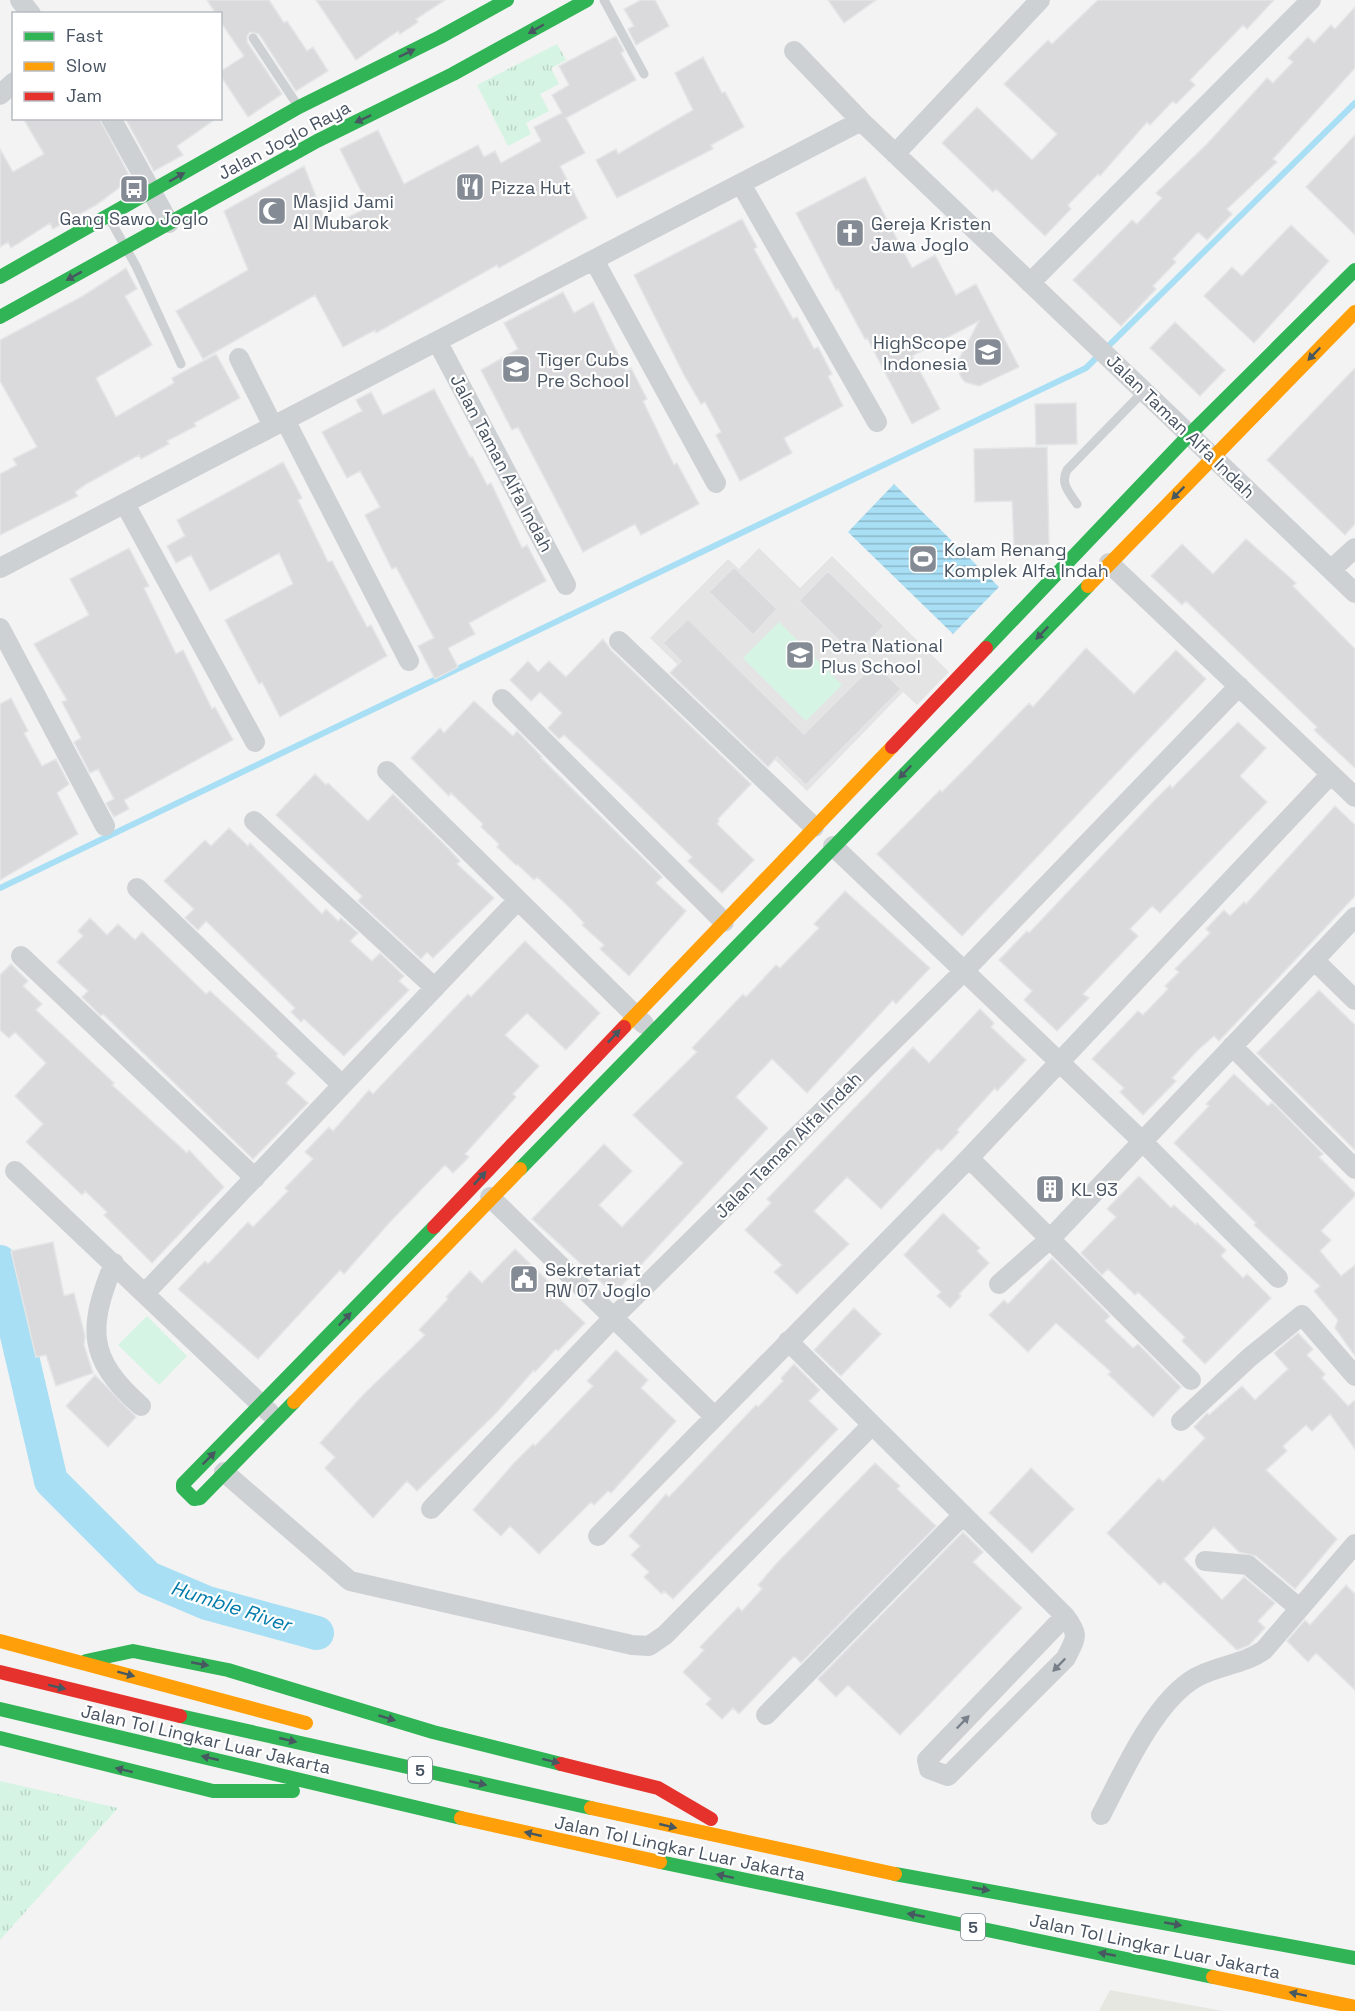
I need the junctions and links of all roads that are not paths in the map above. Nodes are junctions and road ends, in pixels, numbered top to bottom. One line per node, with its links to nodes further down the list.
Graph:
1 (20, 0): 7 (street)
2 (507, 0): 13 (main road, Jalan Joglo Raya, one-way to 2)
3 (587, 0): 16 (main road, Jalan Joglo Raya, one-way to 16)
4 (604, 0): 10 (lane)
5 (1041, 0): 17 (street)
6 (1311, 0): 26 (street)
7 (29, 12)
8 (253, 38): 13 (lane)
9 (794, 51): 15 (street, Jalan Taman Alfa Indah)
10 (644, 74)
11 (12, 84): 12 (street)
12 (0, 95)
13 (299, 107): 16 (main road); 19 (main road, Jalan Joglo Raya, one-way to 13)
14 (112, 120): 19 (street)
15 (861, 122): 17 (street, Jalan Taman Alfa Indah); 18 (street)
16 (312, 132): 21 (main road, Jalan Joglo Raya)
17 (895, 154): 26 (street, Jalan Taman Alfa Indah)
18 (741, 184): 23 (street); 33 (street)
19 (152, 192): 20 (main road, Jalan Joglo Raya); 21 (street)
20 (108, 216): 22 (lane); 25 (main road, Jalan Joglo Raya)
21 (169, 223): 22 (main road, Jalan Joglo Raya)
22 (126, 248): 28 (main road, Jalan Joglo Raya, one-way to 28); 31 (lane)
23 (594, 260): 29 (street); 37 (street)
24 (1355, 270): 35 (main road)
25 (0, 277)
26 (1030, 283): 32 (street, Jalan Taman Alfa Indah)
27 (1355, 312): 36 (main road, one-way to 36)
28 (0, 316)
29 (437, 341): 34 (street); 44 (street, Jalan Taman Alfa Indah)
30 (239, 358): 34 (street)
31 (181, 364)
32 (1144, 391): 35 (street, Jalan Taman Alfa Indah); 39 (lane)
33 (877, 422)
34 (279, 423): 38 (street); 48 (street)
35 (1190, 434): 36 (street, Jalan Taman Alfa Indah); 57 (main road)
36 (1214, 457): 41 (main road, one-way to 41); 43 (street, Jalan Taman Alfa Indah)
37 (716, 483)
38 (125, 504): 42 (street); 51 (street)
39 (1077, 504)
40 (1355, 548): 43 (street)
41 (1109, 563): 49 (street); 58 (main road, one-way to 58)
42 (0, 568)
43 (1332, 570): 45 (street, Jalan Taman Alfa Indah)
44 (566, 585)
45 (1355, 592)
46 (0, 628): 56 (street)
47 (619, 641): 57 (street)
48 (409, 661)
49 (1239, 686): 53 (street); 65 (street, Jalan Taman Alfa Indah)
50 (502, 699): 62 (street)
51 (255, 742)
52 (387, 771): 60 (street)
53 (1331, 774): 54 (street); 71 (street)
54 (1355, 796)
55 (254, 821): 66 (street)
56 (105, 826)
57 (814, 827): 62 (main road)
58 (833, 846): 65 (street); 69 (main road)
59 (137, 888): 72 (street)
60 (517, 901): 66 (street); 68 (street)
61 (1355, 917): 64 (street)
62 (724, 922): 68 (main road)
63 (21, 956): 77 (street)
64 (1314, 960): 67 (street); 70 (street)
65 (964, 970): 71 (street); 84 (street, Jalan Taman Alfa Indah)
66 (435, 988): 72 (street)
67 (1355, 1000)
68 (634, 1014): 69 (street); 88 (main road, one-way to 68)
69 (652, 1031): 78 (main road)
70 (1232, 1046): 73 (street); 75 (street)
71 (1060, 1061): 73 (street); 74 (street)
72 (342, 1085): 77 (street)
73 (1142, 1141): 79 (street); 81 (street)
74 (969, 1158): 79 (street); 85 (street)
75 (1355, 1169)
76 (15, 1171): 80 (street)
77 (255, 1178): 83 (street)
78 (490, 1197): 84 (street); 91 (main road)
79 (1051, 1238): 82 (street); 87 (street)
80 (114, 1263): 83 (street); 89 (street)
81 (1278, 1278)
82 (999, 1284)
83 (146, 1292): 88 (street)
84 (612, 1319): 90 (street); 95 (street, Jalan Taman Alfa Indah)
85 (788, 1341): 90 (street); 93 (street)
86 (1355, 1376): 92 (street)
87 (1191, 1380)
88 (262, 1405): 91 (street); 94 (main road, one-way to 88)
89 (141, 1406)
90 (715, 1417): 97 (street)
91 (276, 1419): 94 (main road)
92 (1181, 1421)
93 (872, 1425): 94 (street); 96 (street)
94 (224, 1472)
95 (431, 1509)
96 (963, 1515): 101 (street); 106 (street)
97 (598, 1536)
98 (1355, 1544): 100 (street)
99 (1205, 1561): 100 (street)
100 (1299, 1608): 111 (street)
101 (1065, 1616): 101 (street, one-way to 101)
102 (0, 1641): 103 (main road)
103 (81, 1662): 107 (main road, one-way to 107); 109 (main road, one-way to 109)
104 (0, 1672): 113 (main road, Jalan Tol Lingkar Luar Jakarta / 5, one-way to 113)
105 (0, 1709): 110 (main road, Jalan Tol Lingkar Luar Jakarta / 5, one-way to 105)
106 (766, 1714)
107 (319, 1727)
108 (0, 1738): 110 (main road, one-way to 108)
109 (408, 1752)
110 (348, 1791): 115 (main road, Jalan Tol Lingkar Luar Jakarta / 5, one-way to 110)
111 (1101, 1815)
112 (804, 1840): 113 (main road)
113 (841, 1864): 114 (main road, Jalan Tol Lingkar Luar Jakarta / 5, one-way to 114)
114 (1355, 1958)
115 (1355, 2007)

